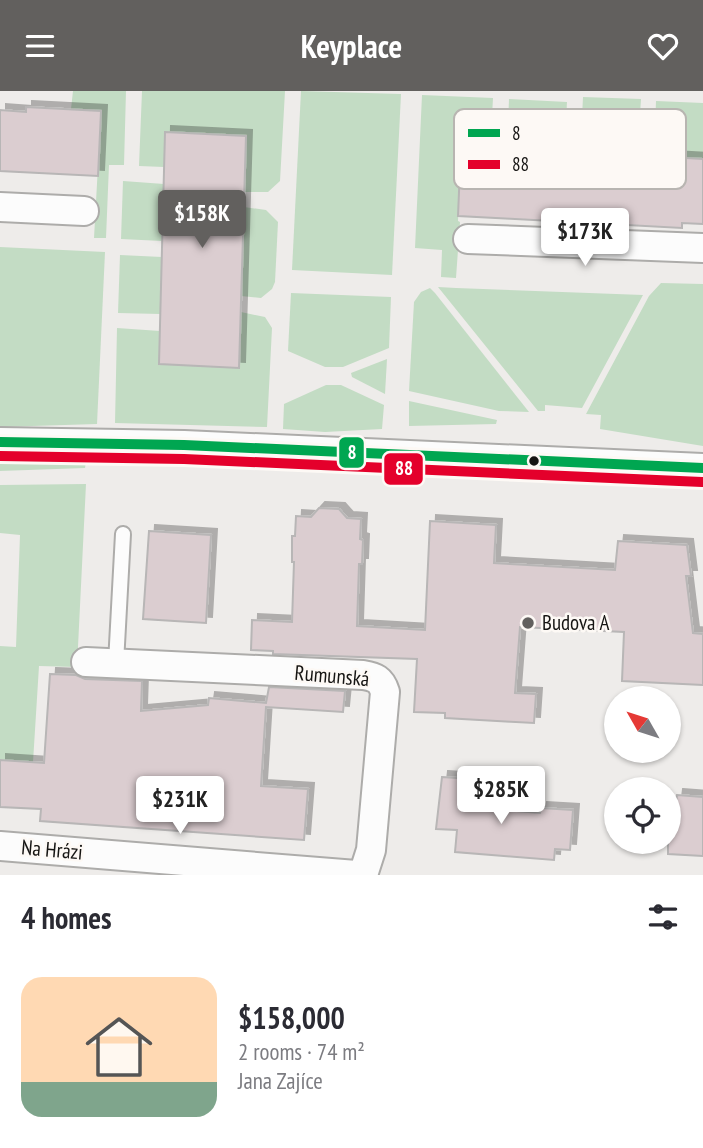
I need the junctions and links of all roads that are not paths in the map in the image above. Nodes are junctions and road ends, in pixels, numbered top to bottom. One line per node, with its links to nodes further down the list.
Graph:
1 (0, 207): 2 (street)
2 (84, 211)
3 (468, 239): 4 (street)
4 (703, 248)
5 (0, 442): 6 (street)
6 (703, 468)
7 (123, 534): 9 (lane)
8 (86, 662): 9 (street, Rumunská)
9 (116, 663): 12 (street, Rumunská)
10 (0, 846): 11 (street, Na Hrázi)
11 (356, 875)
12 (363, 875)

